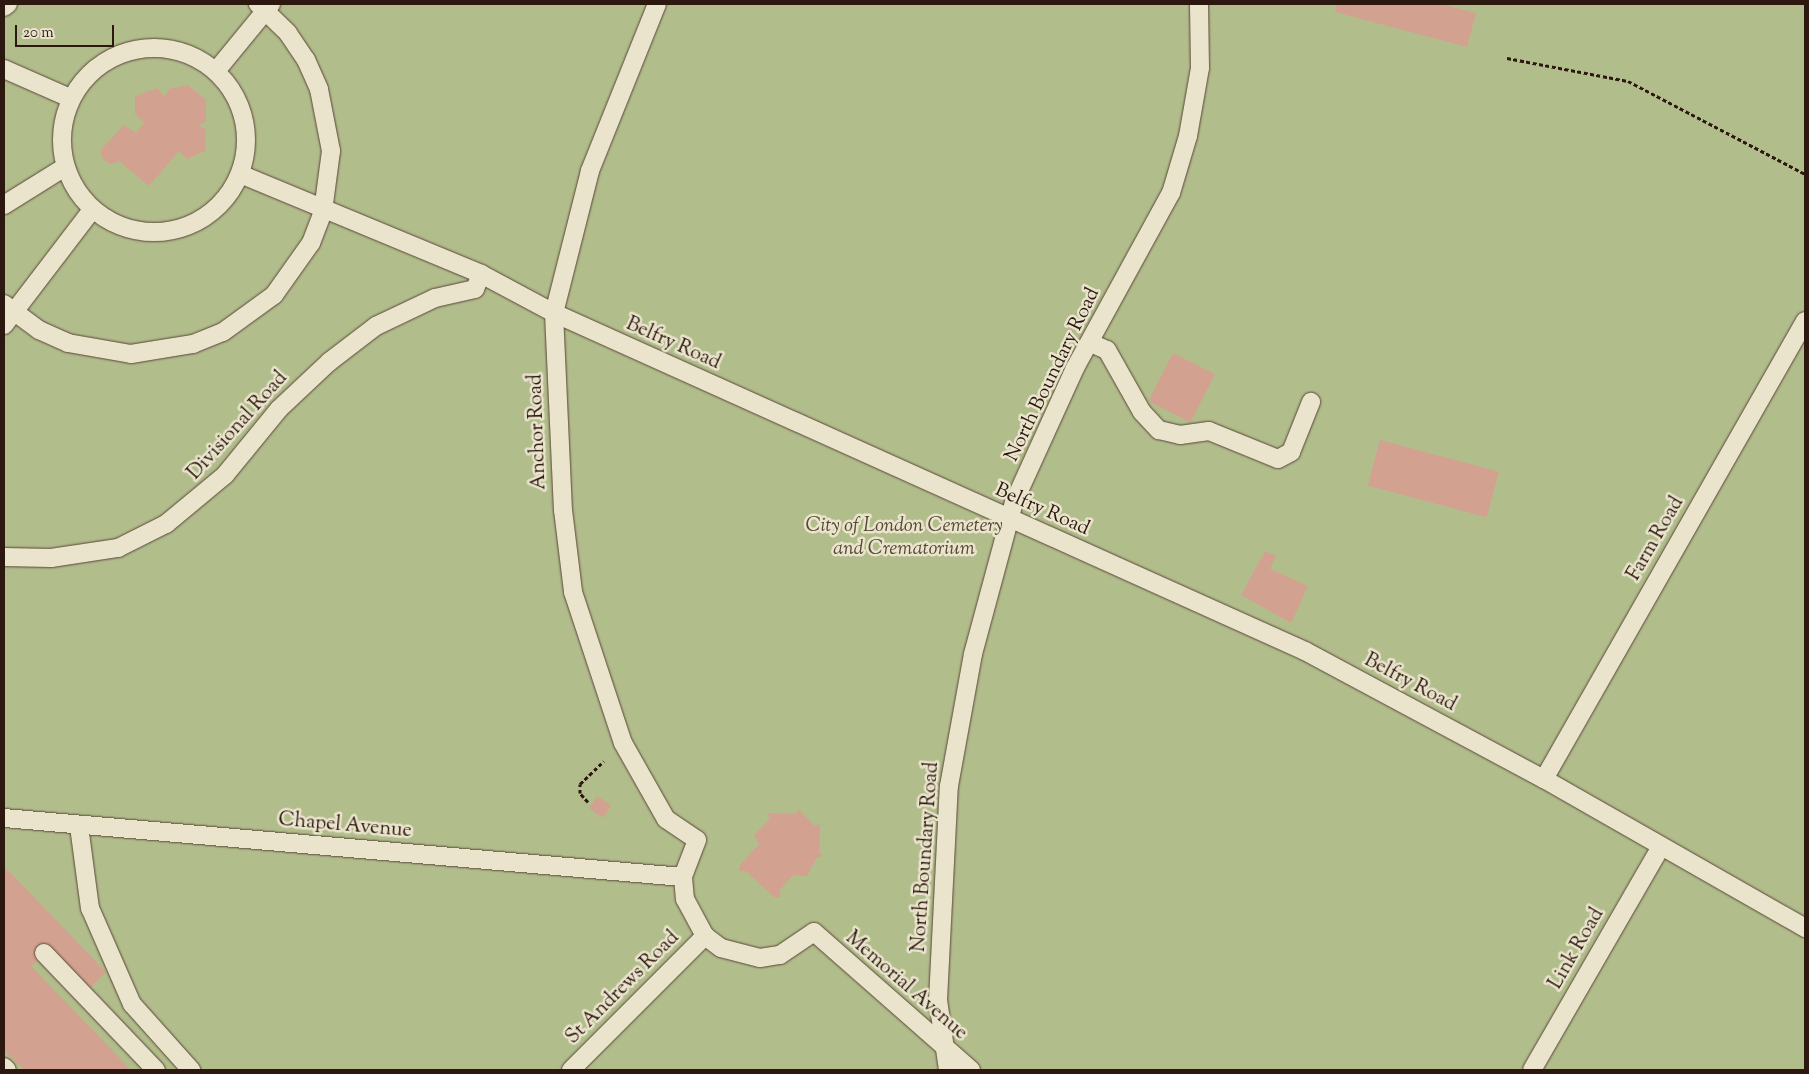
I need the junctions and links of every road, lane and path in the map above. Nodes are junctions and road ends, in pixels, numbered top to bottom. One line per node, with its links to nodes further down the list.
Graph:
1 (8, 4): 5 (lane)
2 (657, 4): 17 (lane, Anchor Road)
3 (1199, 4): 20 (lane, North Boundary Road)
4 (265, 6): 8 (lane); 15 (lane)
5 (4, 7)
6 (1507, 58): 12 (path)
7 (4, 69): 9 (lane)
8 (216, 70): 9 (lane); 11 (lane)
9 (70, 98): 10 (lane)
10 (65, 167): 13 (lane); 14 (lane)
11 (240, 174): 14 (lane); 15 (lane, Belfry Road)
12 (1805, 174)
13 (4, 204)
14 (92, 210): 18 (lane)
15 (323, 210): 16 (lane, Belfry Road); 18 (lane)
16 (481, 274): 17 (lane, Belfry Road); 23 (lane, Divisional Road)
17 (554, 313): 22 (lane, Belfry Road); 24 (lane, Anchor Road)
18 (7, 314)
19 (1805, 321): 25 (lane, Farm Road)
20 (1091, 343): 21 (lane); 22 (lane, North Boundary Road)
21 (1311, 402)
22 (1010, 519): 25 (lane, Belfry Road); 34 (lane, North Boundary Road)
23 (4, 557)
24 (623, 744): 26 (path); 30 (lane, Anchor Road)
25 (1544, 779): 29 (lane, Belfry Road)
26 (588, 802)
27 (4, 818): 28 (lane, Chapel Avenue)
28 (79, 826): 30 (lane, Chapel Avenue); 38 (lane)
29 (1660, 848): 31 (lane, Belfry Road); 42 (lane, Link Road)
30 (683, 877): 32 (lane)
31 (1805, 928)
32 (705, 936): 34 (lane, Memorial Avenue); 39 (lane, St Andrews Road)
33 (44, 954): 37 (lane)
34 (943, 1046): 40 (lane, North Boundary Road); 41 (lane, Memorial Avenue)
35 (4, 1067): 36 (lane)
36 (7, 1070)
37 (156, 1070)
38 (190, 1070)
39 (570, 1070)
40 (948, 1070)
41 (971, 1070)
42 (1532, 1070)

